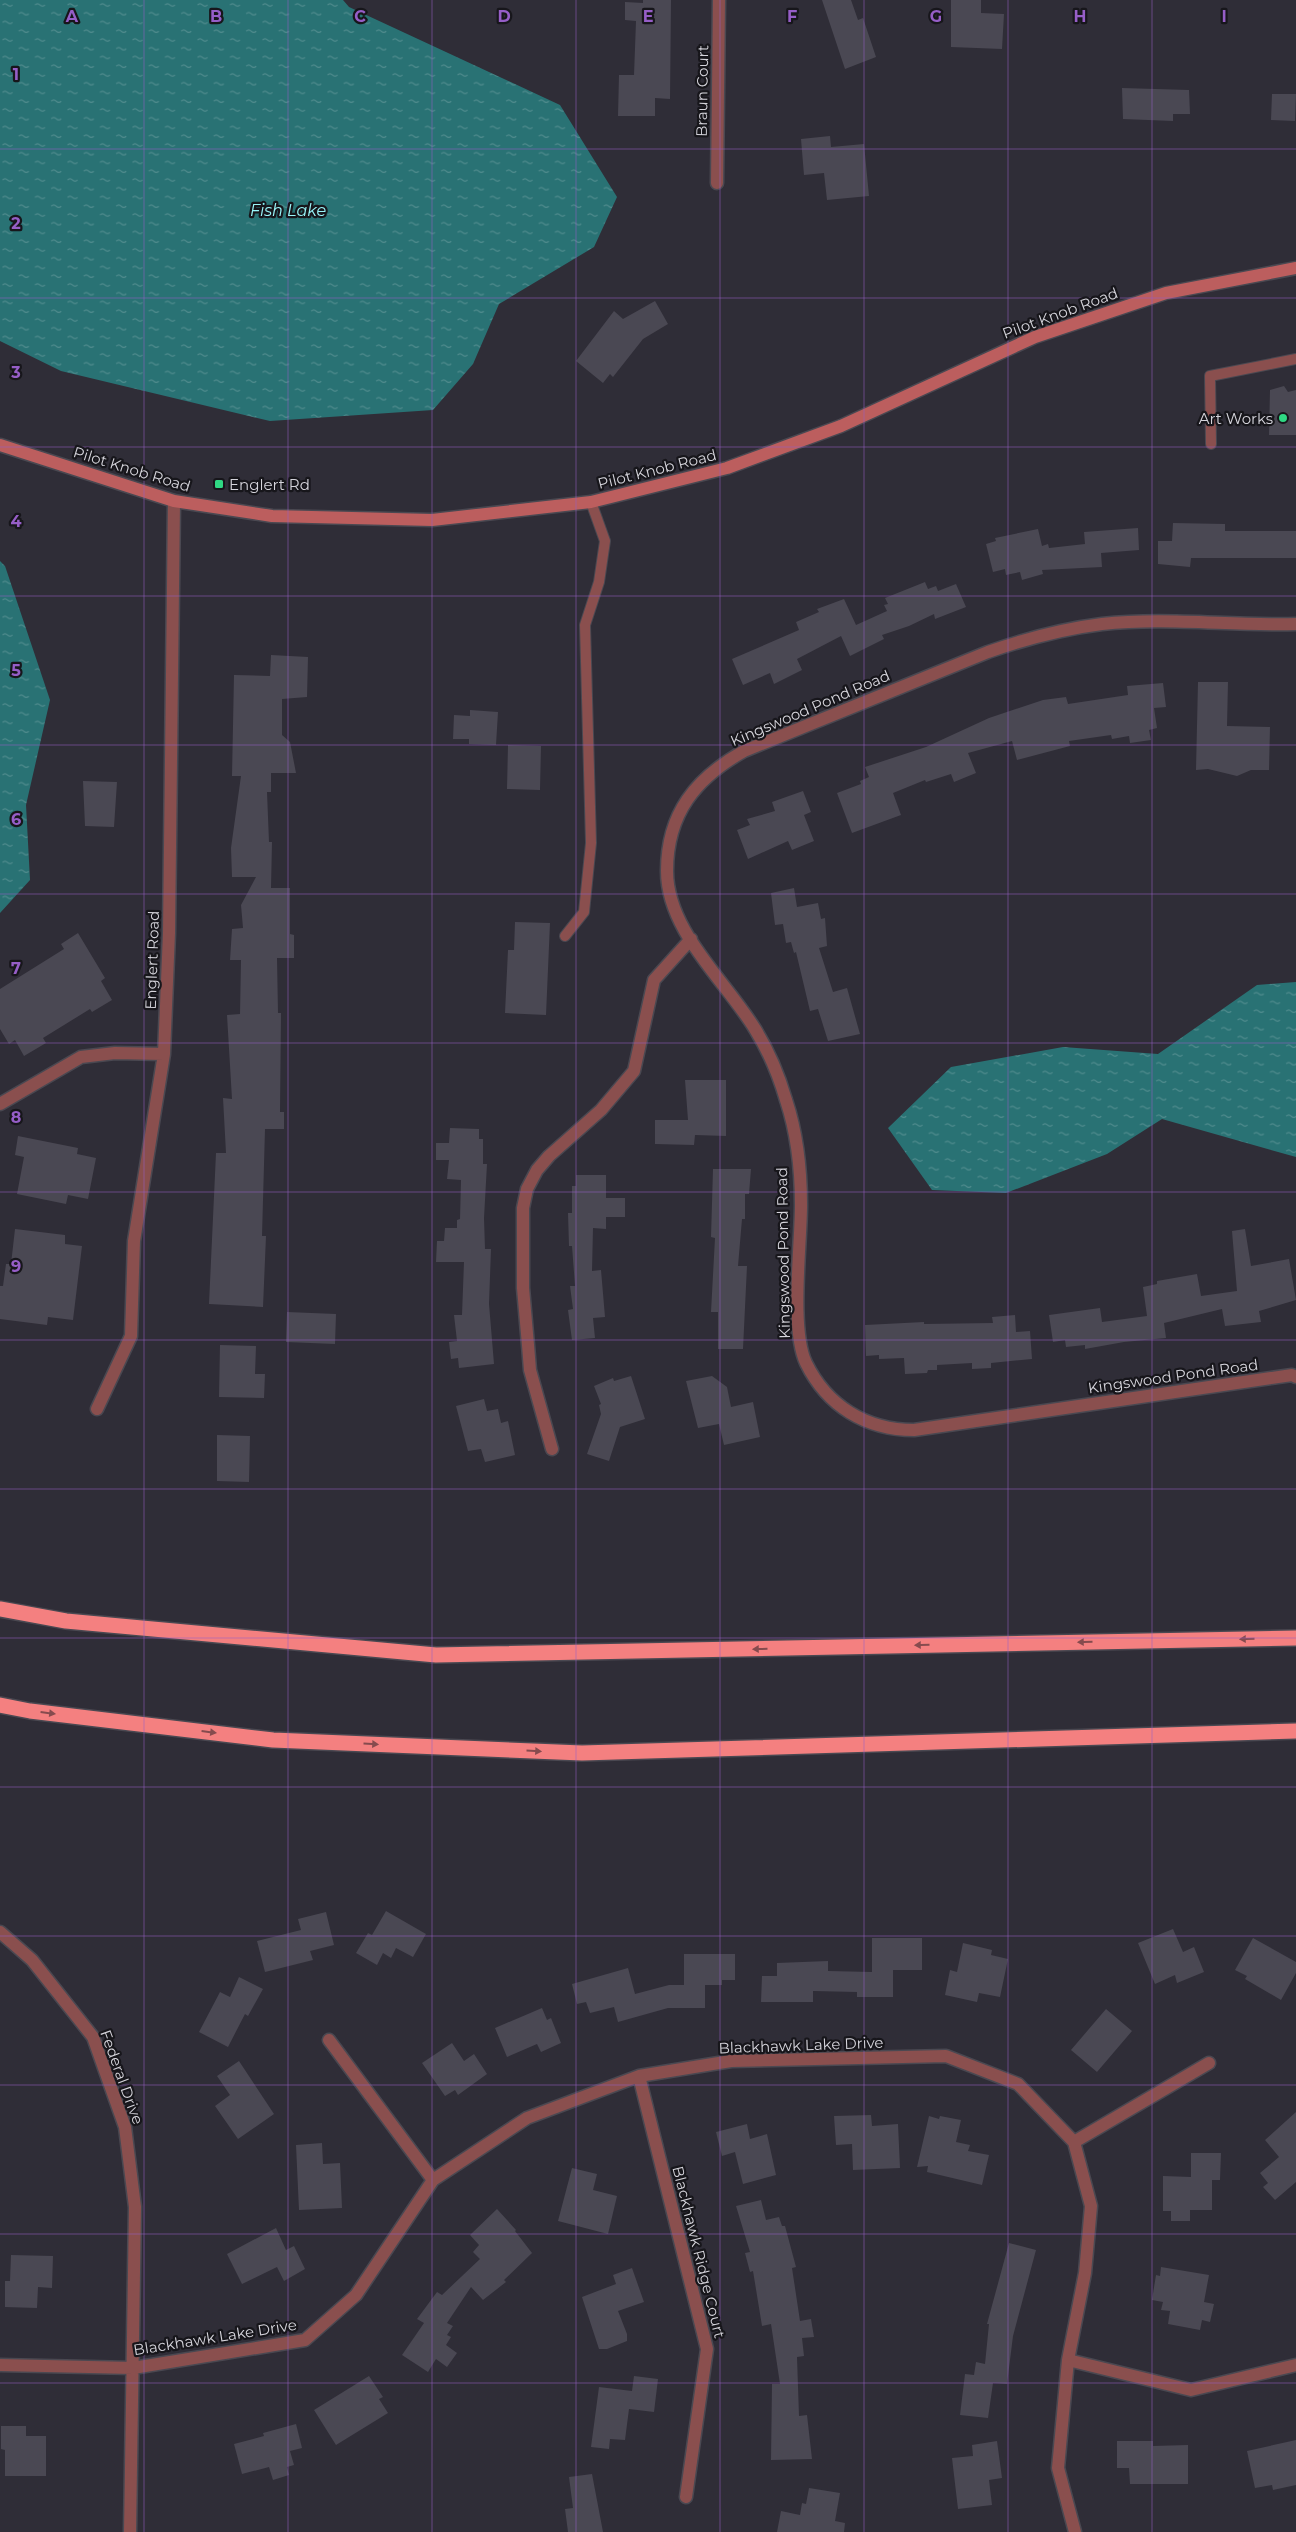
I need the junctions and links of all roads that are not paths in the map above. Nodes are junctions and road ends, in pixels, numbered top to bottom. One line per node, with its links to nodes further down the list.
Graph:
1 (719, 0): 2 (street, Braun Court)
2 (717, 183)
3 (1296, 268): 8 (main road, Pilot Knob Road)
4 (1296, 359): 5 (lane)
5 (1211, 444)
6 (0, 445): 7 (main road, Pilot Knob Road)
7 (174, 502): 8 (main road, Pilot Knob Road); 12 (street, Englert Road)
8 (591, 502): 10 (lane)
9 (1296, 624): 11 (street, Kingswood Pond Road)
10 (565, 936)
11 (691, 939): 14 (street, Kingswood Pond Road); 16 (street)
12 (164, 1054): 13 (street); 15 (street, Englert Road)
13 (0, 1104)
14 (1296, 1377)
15 (97, 1409)
16 (552, 1449)
17 (0, 1609): 18 (highway, one-way to 17)
18 (1296, 1638)
19 (0, 1705): 20 (highway, one-way to 20)
20 (1296, 1731)
21 (0, 1932): 30 (street, Federal Drive)
22 (329, 2040): 26 (street)
23 (1210, 2063): 25 (street)
24 (639, 2076): 25 (street, Blackhawk Lake Drive); 26 (street, Blackhawk Lake Drive); 31 (street, Blackhawk Ridge Court)
25 (1074, 2142): 27 (street, Blackhawk Lake Drive)
26 (433, 2180): 30 (street, Blackhawk Lake Drive)
27 (1068, 2360): 29 (street); 33 (street, Blackhawk Lake Drive)
28 (0, 2365): 30 (street, Blackhawk Lake Drive)
29 (1296, 2365)
30 (133, 2368): 32 (street, Federal Drive)
31 (686, 2497)
32 (130, 2532)
33 (1075, 2532)

